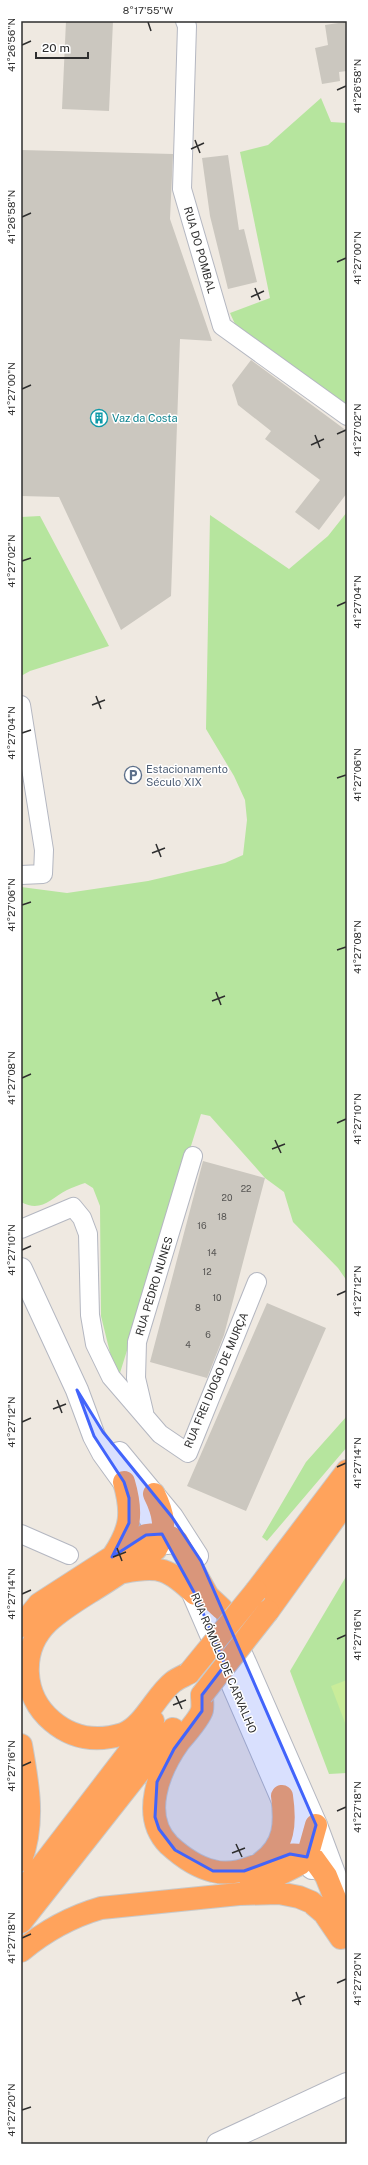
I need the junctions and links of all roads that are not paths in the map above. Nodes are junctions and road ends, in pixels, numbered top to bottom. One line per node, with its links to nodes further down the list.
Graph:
1 (185, 21): 2 (street, RUA DO POMBAL)
2 (347, 416)
3 (21, 705): 4 (street)
4 (21, 875)
5 (193, 1156): 10 (street, RUA PEDRO NUNES)
6 (21, 1229): 10 (street, RUA FREI DIOGO DE MURÇA)
7 (21, 1269): 9 (main road, RUA RÓMULO DE CARVALHO)
8 (257, 1282): 10 (street, RUA FREI DIOGO DE MURÇA)
9 (77, 1390): 12 (main road, RUA RÓMULO DE CARVALHO); 13 (main road, RUA RÓMULO DE CARVALHO)
10 (146, 1417)
11 (347, 1471): 22 (highway, bridge)
12 (124, 1482): 16 (main road, RUA RÓMULO DE CARVALHO); 18 (highway)
13 (154, 1494): 16 (highway); 20 (main road, RUA RÓMULO DE CARVALHO)
14 (347, 1502): 23 (highway, bridge)
15 (21, 1534): 17 (street)
16 (162, 1534): 18 (highway); 19 (main road, RUA RÓMULO DE CARVALHO); 20 (highway)
17 (69, 1555)
18 (116, 1565): 19 (highway); 21 (highway); 22 (highway)
19 (195, 1594): 25 (main road, RUA RÓMULO DE CARVALHO)
20 (222, 1609): 26 (main road, RUA RÓMULO DE CARVALHO)
21 (21, 1626)
22 (189, 1674): 30 (highway)
23 (202, 1695): 29 (highway); 33 (highway)
24 (21, 1745): 28 (highway)
25 (282, 1796): 27 (main road, RUA RÓMULO DE CARVALHO); 29 (highway)
26 (316, 1825): 27 (highway); 32 (main road, RUA RÓMULO DE CARVALHO)
27 (307, 1857): 29 (highway); 31 (highway); 34 (main road, RUA RÓMULO DE CARVALHO)
28 (21, 1860)
29 (255, 1867)
30 (21, 1893)
31 (239, 1894): 34 (highway); 35 (highway)
32 (347, 1908)
33 (21, 1922)
34 (345, 1936)
35 (21, 1951)
36 (347, 2084): 37 (main road)
37 (218, 2144)

